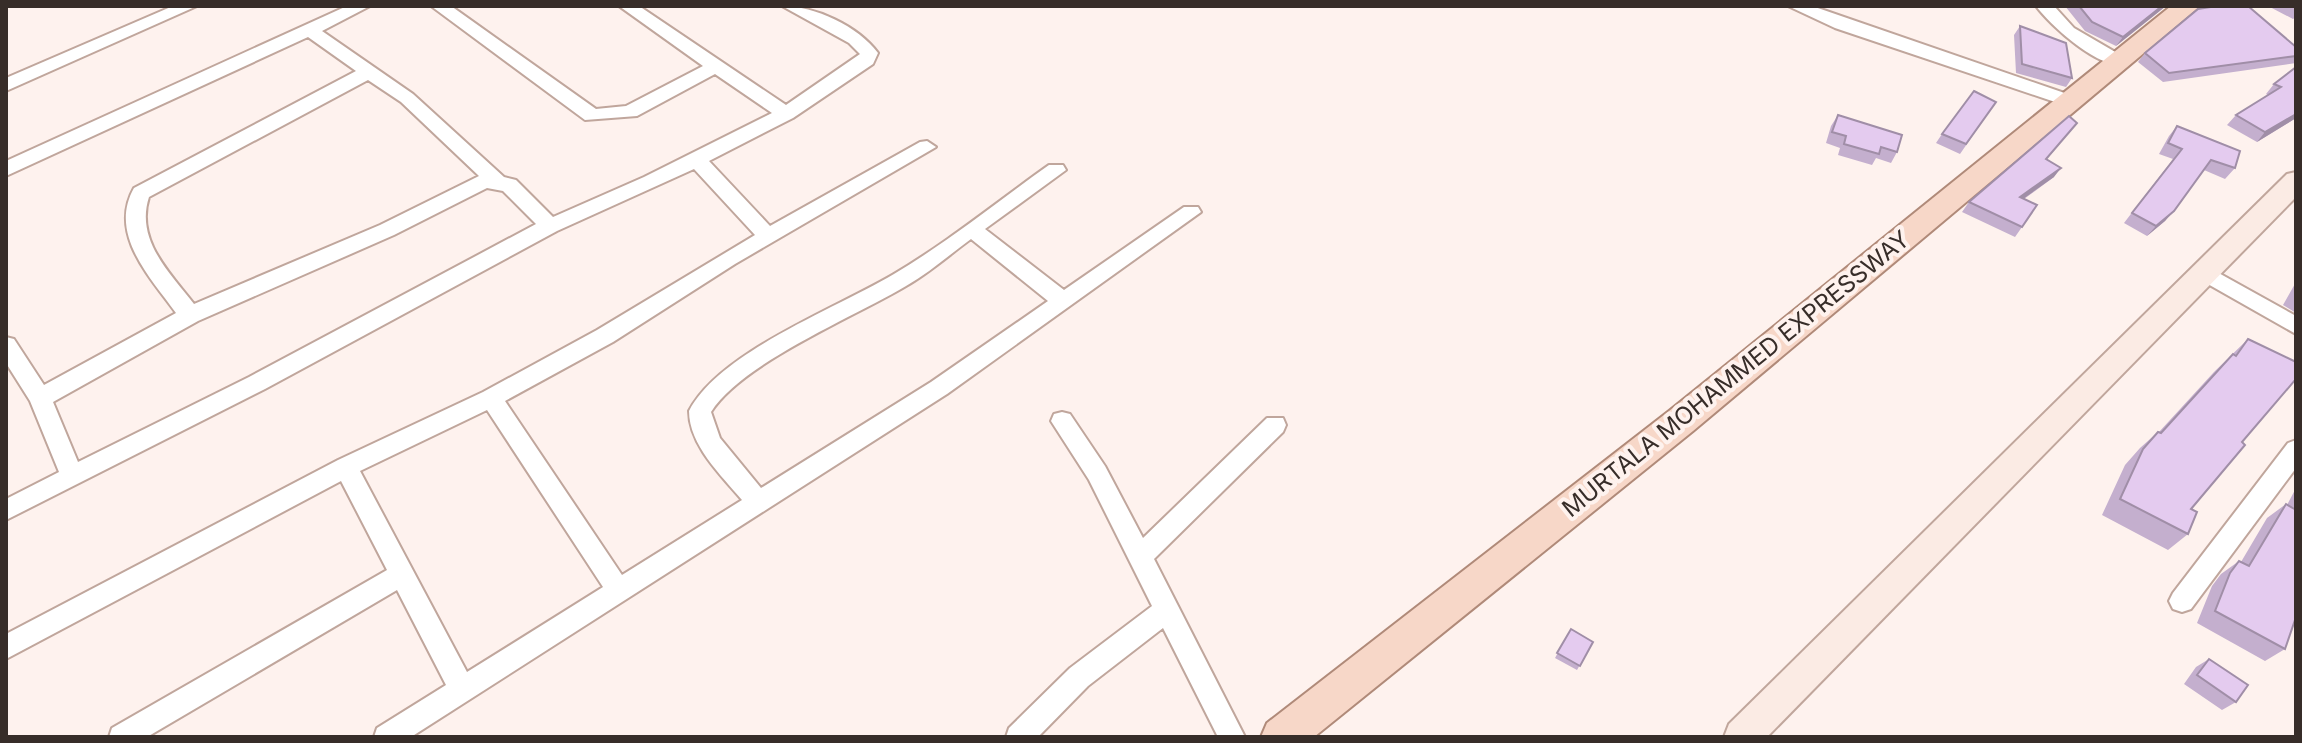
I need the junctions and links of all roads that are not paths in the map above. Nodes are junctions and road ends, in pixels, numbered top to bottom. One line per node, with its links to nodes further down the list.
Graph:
1 (188, 6): 13 (street)
2 (361, 6): 9 (street)
3 (440, 6): 11 (street)
4 (628, 6): 11 (street)
5 (791, 6): 15 (street)
6 (1797, 6): 14 (street)
7 (2045, 6): 10 (street)
8 (2187, 6): 10 (main road, MURTALA MOHAMMED EXPRESSWAY)
9 (309, 30): 12 (street); 18 (street)
10 (2120, 60): 14 (main road, MURTALA MOHAMMED EXPRESSWAY)
11 (714, 67): 15 (street)
12 (369, 72): 21 (street); 28 (street)
13 (6, 85)
14 (2070, 101): 51 (main road, MURTALA MOHAMMED EXPRESSWAY)
15 (786, 114): 17 (street)
16 (927, 147): 25 (street)
17 (695, 158): 23 (street); 25 (street)
18 (6, 169)
19 (1056, 170): 24 (street)
20 (2296, 181): 26 (main road)
21 (497, 182): 23 (street); 28 (street)
22 (1191, 212): 27 (street)
23 (550, 226): 37 (street)
24 (971, 229): 27 (street); 38 (street)
25 (768, 236): 32 (street)
26 (2206, 274): 29 (street); 52 (main road)
27 (1064, 302): 38 (street)
28 (190, 315): 31 (street)
29 (2296, 326)
30 (6, 345): 31 (street)
31 (40, 398): 37 (street)
32 (491, 398): 36 (street); 42 (street)
33 (1062, 421): 40 (street)
34 (1275, 425): 40 (street)
35 (2296, 450): 43 (street)
36 (346, 467): 41 (street); 45 (street)
37 (72, 476): 39 (street)
38 (758, 501): 42 (street)
39 (6, 510)
40 (1140, 557): 44 (street)
41 (402, 574): 46 (street); 47 (street)
42 (618, 589): 46 (street)
43 (2182, 601)
44 (1167, 610): 49 (street); 50 (street)
45 (6, 647)
46 (461, 688): 48 (street)
47 (122, 737)
48 (387, 737)
49 (1019, 737)
50 (1232, 737)
51 (1282, 737)
52 (1742, 737)

